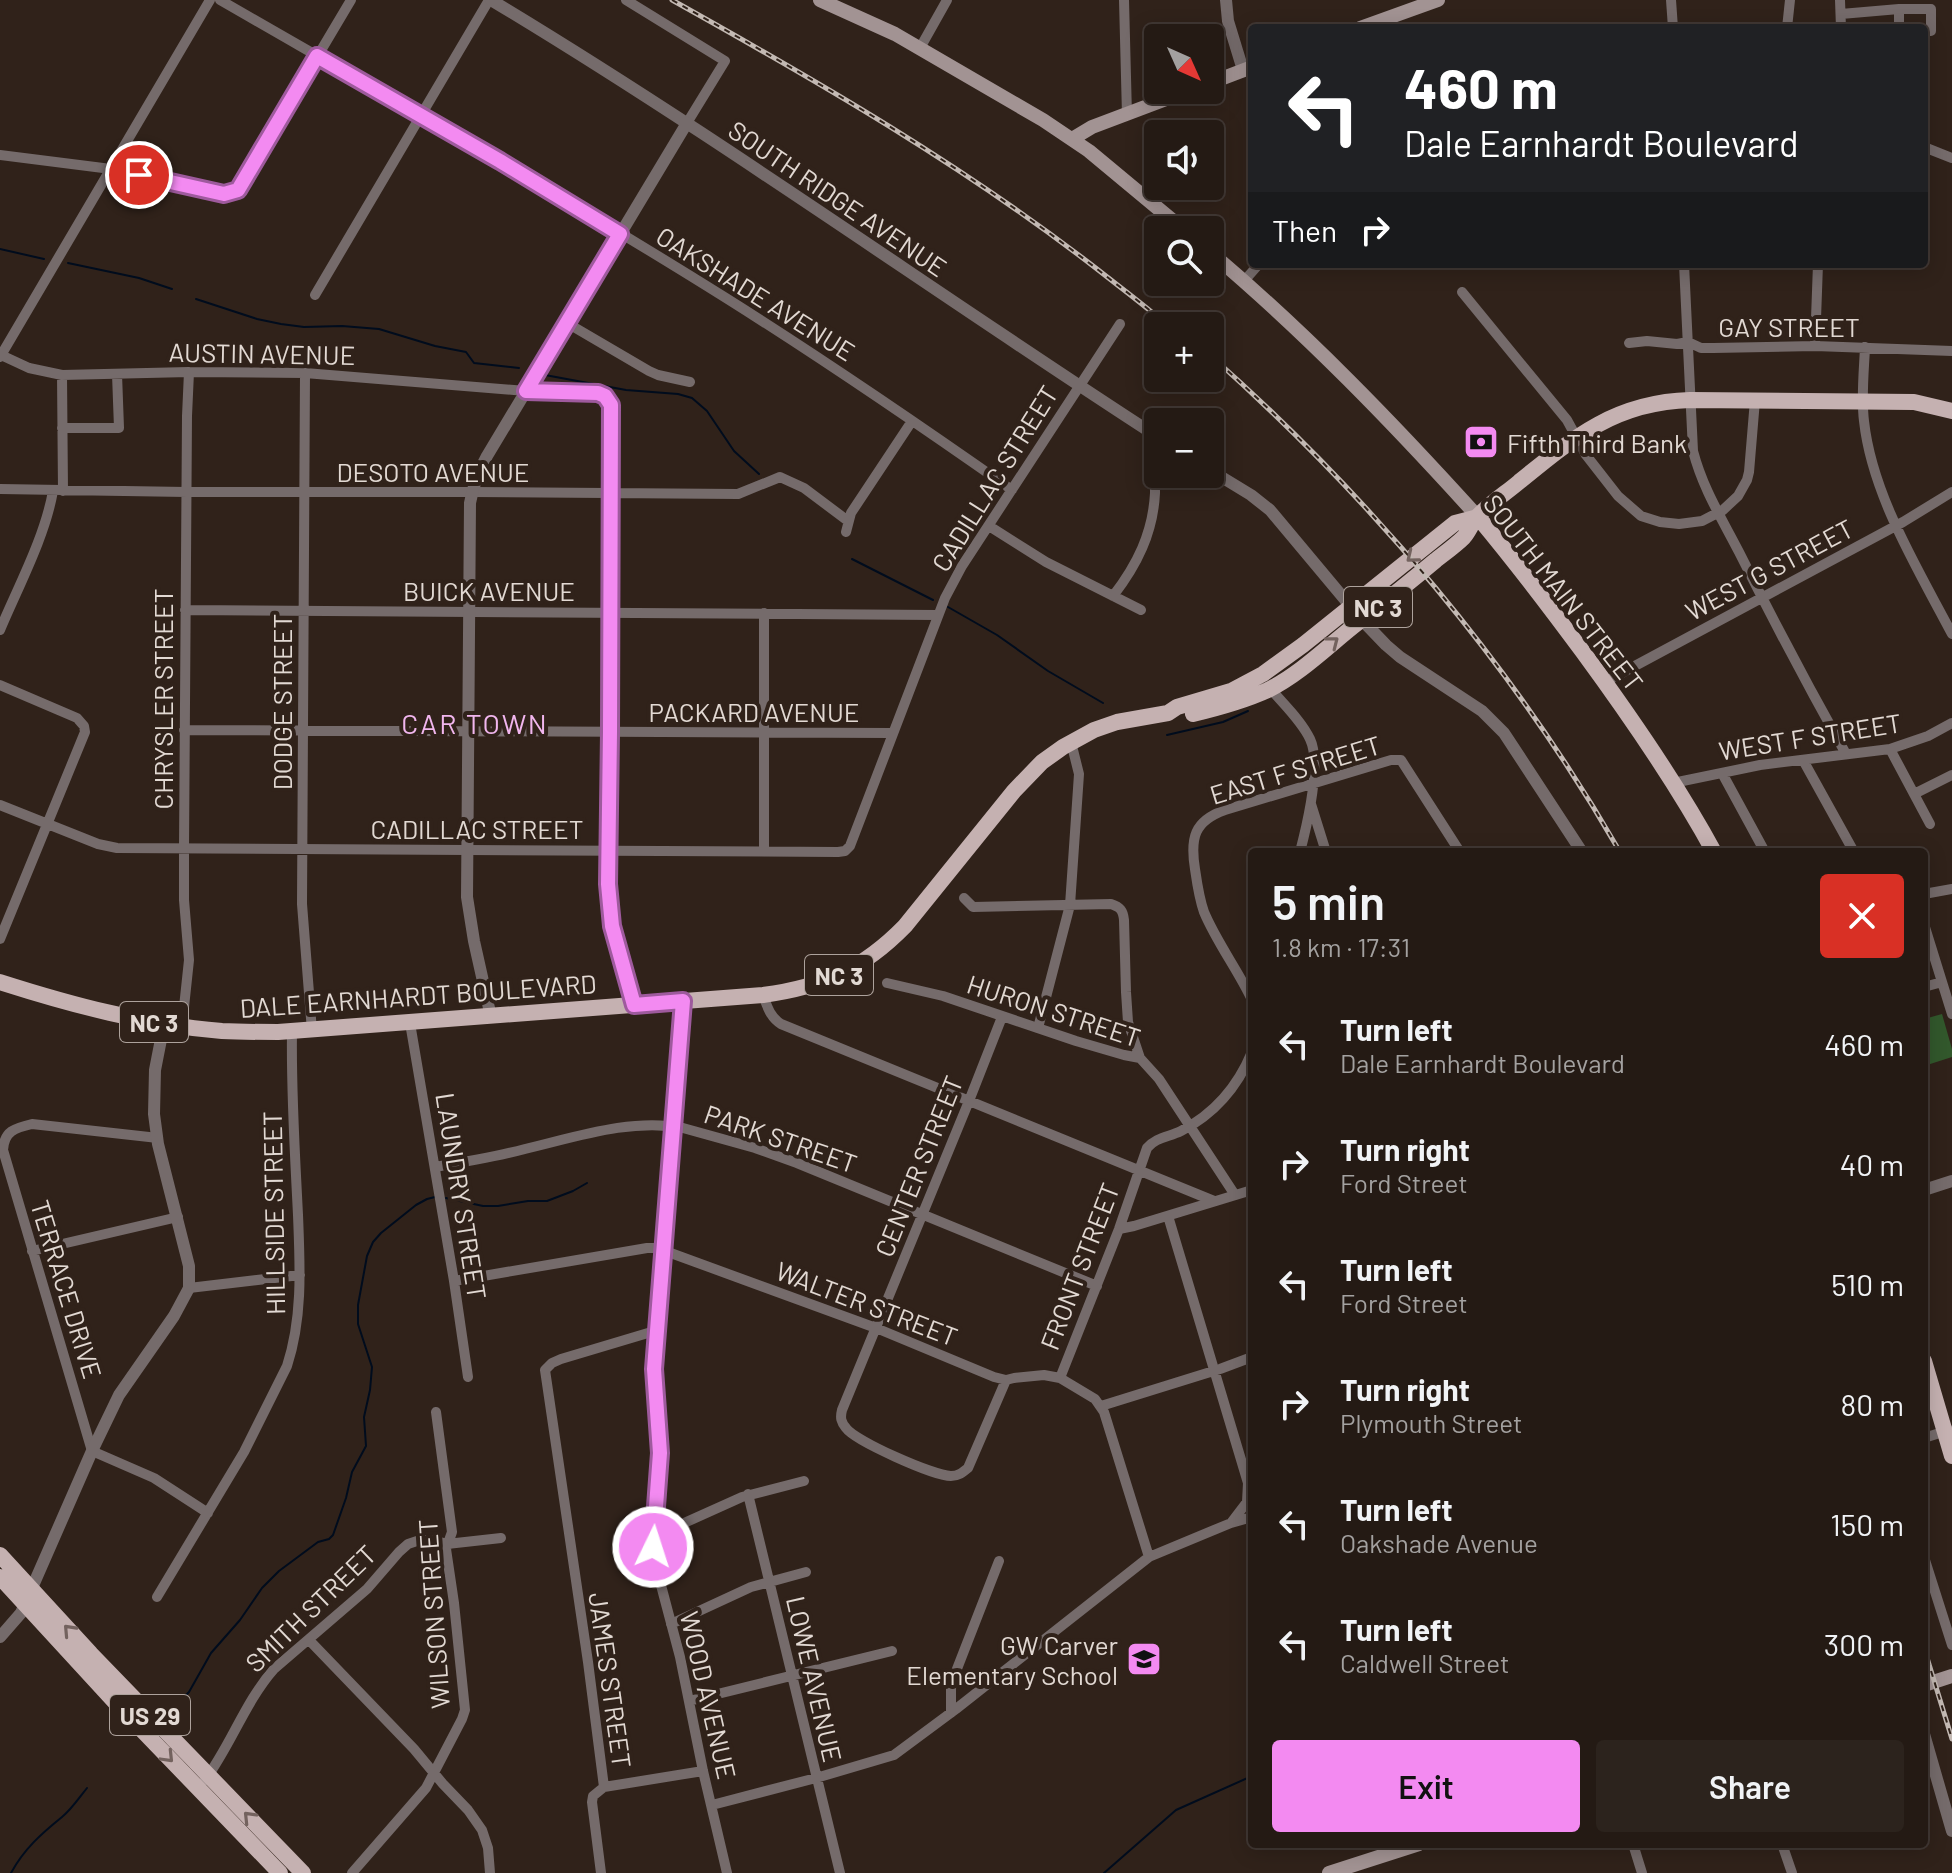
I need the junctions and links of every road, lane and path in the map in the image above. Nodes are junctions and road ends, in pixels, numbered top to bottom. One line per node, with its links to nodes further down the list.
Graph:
1 (210, 0): 34 (street)
2 (220, 0): 23 (street, OAKSHADE AVENUE)
3 (351, 0): 23 (street)
4 (490, 0): 28 (street); 29 (street, SOUTH RIDGE AVENUE)
5 (626, 0): 29 (street)
6 (820, 0): 22 (main road)
7 (947, 0): 22 (street)
8 (1124, 0): 27 (street)
9 (1226, 0): 24 (street)
10 (1438, 0): 16 (main road)
11 (1671, 0): 17 (street)
12 (1790, 0): 18 (street)
13 (1840, 0): 15 (street)
14 (1899, 9): 15 (street); 20 (street); 21 (street)
15 (1841, 14): 19 (street)
16 (1399, 21)
17 (1673, 24)
18 (1787, 24)
19 (1841, 24)
20 (1899, 24)
21 (1928, 31)
22 (920, 48): 30 (main road)
23 (317, 56): 28 (street, OAKSHADE AVENUE); 34 (street)
24 (1248, 69): 25 (main road)
25 (1224, 78)
26 (1155, 104): 27 (main road)
27 (1127, 115): 30 (main road)
28 (421, 116): 36 (street, OAKSHADE AVENUE); 43 (street)
29 (687, 123): 36 (street); 57 (street, SOUTH RIDGE AVENUE)
30 (1072, 139): 35 (main road)
31 (1928, 149): 33 (street)
32 (0, 155): 34 (street)
33 (1952, 158)
34 (111, 169): 51 (street)
35 (1167, 216)
36 (620, 234): 44 (street); 63 (street, OAKSHADE AVENUE)
37 (1224, 264): 41 (main road, SOUTH MAIN STREET)
38 (1255, 268): 41 (street)
39 (1684, 268): 46 (street)
40 (1818, 268): 48 (street)
41 (1244, 281): 78 (main road, SOUTH MAIN STREET)
42 (1462, 292): 66 (street)
43 (315, 295)
44 (567, 323): 56 (street); 58 (street)
45 (1120, 324): 57 (street, CADILLAC STREET)
46 (1688, 342): 47 (street, GAY STREET); 48 (street, GAY STREET); 59 (street)
47 (1629, 343)
48 (1815, 346): 49 (street, GAY STREET)
49 (1865, 347): 50 (street, GAY STREET); 61 (street)
50 (1952, 351)
51 (1, 356): 55 (street, AUSTIN AVENUE)
52 (189, 372): 53 (street, AUSTIN AVENUE); 54 (street, AUSTIN AVENUE); 72 (street, CHRYSLER STREET)
53 (305, 373): 58 (street, AUSTIN AVENUE); 75 (street, DODGE STREET)
54 (117, 374): 55 (street, AUSTIN AVENUE); 64 (street)
55 (62, 375): 64 (street)
56 (690, 382)
57 (1079, 386): 65 (street, SOUTH RIDGE AVENUE); 70 (street, CADILLAC STREET)
58 (526, 391): 73 (street); 76 (street, AUSTIN AVENUE)
59 (1690, 400): 60 (main road, DALE EARNHARDT BOULEVARD / NC 3); 66 (main road, DALE EARNHARDT BOULEVARD / NC 3); 77 (street)
60 (1755, 400): 61 (main road, DALE EARNHARDT BOULEVARD / NC 3); 77 (street)
61 (1864, 402): 62 (main road, DALE EARNHARDT BOULEVARD / NC 3); 79 (street)
62 (1952, 411)
63 (912, 421): 70 (street, OAKSHADE AVENUE); 76 (street, DESOTO AVENUE)
64 (62, 428): 71 (street)
65 (1144, 428)
66 (1576, 437): 77 (street); 78 (main road, DALE EARNHARDT BOULEVARD / NC 3)
67 (1224, 479): 89 (street)
68 (1155, 488): 81 (street)
69 (0, 489): 71 (street, DESOTO AVENUE)
70 (1012, 490): 80 (street, CADILLAC STREET)
71 (58, 491): 72 (street, DESOTO AVENUE); 91 (street)
72 (186, 492): 75 (street, DESOTO AVENUE); 83 (street, CHRYSLER STREET)
73 (472, 492): 75 (street, DESOTO AVENUE); 76 (street, DESOTO AVENUE); 86 (street)
74 (1952, 492): 79 (street, WEST G STREET)
75 (304, 493): 85 (street, DODGE STREET)
76 (611, 494): 87 (street)
77 (1717, 513): 82 (street)
78 (1478, 517): 89 (main road, DALE EARNHARDT BOULEVARD / NC 3); 94 (main road, SOUTH MAIN STREET)
79 (1897, 525): 82 (street, WEST G STREET); 92 (street)
80 (989, 526): 81 (street); 90 (street, CADILLAC STREET)
81 (1113, 596): 84 (street)
82 (1761, 598): 94 (street, WEST G STREET); 107 (street)
83 (185, 610): 85 (street, BUICK AVENUE); 99 (street, CHRYSLER STREET)
84 (1141, 610)
85 (304, 611): 86 (street, BUICK AVENUE); 100 (street, DODGE STREET)
86 (468, 612): 87 (street, BUICK AVENUE); 101 (street)
87 (610, 612): 88 (street, BUICK AVENUE); 102 (street)
88 (764, 613): 90 (street, BUICK AVENUE); 103 (street)
89 (1356, 613): 93 (main road, DALE EARNHARDT BOULEVARD / NC 3); 96 (main road, DALE EARNHARDT BOULEVARD / NC 3, one-way to 89); 122 (street)
90 (937, 615): 104 (street, CADILLAC STREET)
91 (0, 630)
92 (1952, 634)
93 (1303, 645): 96 (main road); 97 (main road, DALE EARNHARDT BOULEVARD / NC 3)
94 (1605, 682): 111 (main road, SOUTH MAIN STREET)
95 (0, 685): 116 (street)
96 (1270, 688): 97 (main road, DALE EARNHARDT BOULEVARD / NC 3); 112 (street)
97 (1168, 713): 105 (main road, DALE EARNHARDT BOULEVARD / NC 3)
98 (1952, 723): 106 (street, WEST F STREET)
99 (184, 730): 100 (street, PACKARD AVENUE); 118 (street, CHRYSLER STREET)
100 (303, 730): 101 (street, PACKARD AVENUE); 126 (street, DODGE STREET)
101 (467, 731): 102 (street, PACKARD AVENUE); 127 (street)
102 (610, 732): 103 (street, PACKARD AVENUE); 128 (street)
103 (764, 732): 104 (street, PACKARD AVENUE); 129 (street)
104 (892, 733): 129 (street, CADILLAC STREET)
105 (1071, 742): 133 (street); 141 (main road, DALE EARNHARDT BOULEVARD / NC 3)
106 (1890, 749): 107 (street, WEST F STREET); 113 (street)
107 (1846, 754): 108 (street, WEST F STREET)
108 (1803, 760): 109 (street, WEST F STREET); 125 (street)
109 (1722, 773): 111 (street, WEST F STREET); 124 (street)
110 (1952, 775): 113 (street)
111 (1673, 783): 123 (main road, SOUTH MAIN STREET)
112 (1312, 784): 114 (street); 121 (street, EAST F STREET); 140 (street, EAST F STREET)
113 (1914, 794): 117 (street)
114 (1311, 801): 119 (street); 120 (street)
115 (0, 805): 116 (street, CADILLAC STREET)
116 (48, 824): 118 (street, CADILLAC STREET); 135 (street)
117 (1930, 824)
118 (184, 848): 126 (street, CADILLAC STREET); 149 (street, CHRYSLER STREET)
119 (1301, 848)
120 (1325, 848)
121 (1457, 848)
122 (1579, 848)
123 (1712, 848)
124 (1763, 848)
125 (1852, 848)
126 (302, 849): 127 (street, CADILLAC STREET); 151 (street, DODGE STREET)
127 (467, 850): 128 (street, CADILLAC STREET); 145 (street)
128 (609, 850): 129 (street, CADILLAC STREET); 143 (street)
129 (764, 851)
130 (1952, 889): 131 (street)
131 (1928, 893)
132 (964, 898): 133 (street)
133 (1070, 905): 150 (street); 153 (street)
134 (1928, 937): 137 (street)
135 (0, 939)
136 (0, 982): 148 (main road, DALE EARNHARDT BOULEVARD / NC 3)
137 (1942, 982): 139 (street); 144 (street)
138 (887, 983): 146 (street, HURON STREET)
139 (1928, 986)
140 (1248, 992)
141 (763, 995): 142 (main road, DALE EARNHARDT BOULEVARD / NC 3); 155 (street)
142 (683, 1001): 143 (main road, DALE EARNHARDT BOULEVARD / NC 3); 156 (street, WOOD AVENUE)
143 (634, 1005): 145 (main road, DALE EARNHARDT BOULEVARD / NC 3)
144 (1952, 1014)
145 (491, 1017): 147 (main road, DALE EARNHARDT BOULEVARD / NC 3)
146 (1002, 1017): 150 (street, HURON STREET); 155 (street, CENTER STREET)
147 (410, 1023): 151 (main road, DALE EARNHARDT BOULEVARD / NC 3); 160 (street, LAUNDRY STREET)
148 (164, 1024): 149 (main road, DALE EARNHARDT BOULEVARD / NC 3); 159 (street)
149 (182, 1026): 152 (main road, DALE EARNHARDT BOULEVARD / NC 3)
150 (1038, 1028): 153 (street, HURON STREET)
151 (312, 1031): 152 (main road, DALE EARNHARDT BOULEVARD / NC 3)
152 (292, 1032): 173 (street, HILLSIDE STREET)
153 (1140, 1058): 157 (street, HURON STREET)
154 (1248, 1060): 157 (street, FRONT STREET)
155 (969, 1101): 161 (street); 167 (street, CENTER STREET)
156 (673, 1126): 160 (street, PARK STREET); 167 (street, PARK STREET); 171 (street, WOOD AVENUE)
157 (1190, 1126): 161 (street, FRONT STREET); 165 (street, HURON STREET)
158 (2, 1138): 159 (street, TERRACE DRIVE); 172 (street, TERRACE DRIVE)
159 (158, 1138): 169 (street)
160 (435, 1167): 174 (street, LAUNDRY STREET)
161 (1139, 1170): 166 (street); 170 (street, FRONT STREET)
162 (1952, 1181): 163 (street)
163 (1928, 1189)
164 (1248, 1191): 165 (street)
165 (1235, 1195): 166 (street)
166 (1214, 1201): 168 (street)
167 (923, 1214): 175 (street, PARK STREET); 177 (street, CENTER STREET)
168 (1168, 1216): 170 (street); 180 (street)
169 (178, 1217): 172 (street); 176 (street)
170 (1119, 1229): 175 (street, FRONT STREET)
171 (662, 1250): 174 (street, WALTER STREET); 177 (street, WALTER STREET); 178 (street, WOOD AVENUE)
172 (32, 1251): 189 (street, TERRACE DRIVE)
173 (300, 1275): 176 (street); 193 (street, HILLSIDE STREET)
174 (454, 1281): 182 (street, LAUNDRY STREET)
175 (1097, 1286): 183 (street, FRONT STREET)
176 (189, 1288): 189 (street)
177 (876, 1328): 184 (street, WALTER STREET); 184 (street, CENTER STREET)
178 (658, 1330): 196 (street, WOOD AVENUE); 223 (street, JAMES STREET)
179 (1248, 1358): 180 (street)
180 (1214, 1371): 185 (street); 195 (street)
181 (1928, 1372): 187 (main road)
182 (468, 1377)
183 (1060, 1378): 184 (street, WALTER STREET); 185 (street)
184 (1006, 1380)
185 (1101, 1406): 200 (street)
186 (436, 1412): 198 (street, WILSON STREET)
187 (1948, 1430): 188 (street); 190 (main road)
188 (1928, 1437)
189 (92, 1451): 193 (street); 206 (street)
190 (1952, 1456)
191 (804, 1481): 192 (street)
192 (748, 1494): 196 (street); 205 (street, LOWE AVENUE)
193 (208, 1513): 207 (street, HILLSIDE STREET)
194 (1248, 1518): 195 (street)
195 (1231, 1523): 200 (street)
196 (653, 1537): 208 (street, WOOD AVENUE)
197 (501, 1538): 198 (street, SMITH STREET)
198 (447, 1544): 210 (street, SMITH STREET); 220 (street, WILSON STREET)
199 (0, 1555): 206 (main road, US 29)
200 (1149, 1557): 217 (street)
201 (999, 1561): 217 (street)
202 (1928, 1570): 211 (street)
203 (806, 1572): 205 (street)
204 (0, 1577): 206 (main road, US 29)
205 (770, 1582): 208 (street); 213 (street, LOWE AVENUE)
206 (28, 1597): 209 (street); 222 (main road, US 29)
207 (157, 1597)
208 (671, 1624): 216 (street, WOOD AVENUE)
209 (0, 1637)
210 (309, 1640): 220 (street); 222 (street, SMITH STREET)
211 (1952, 1645)
212 (892, 1651): 213 (street)
213 (791, 1675): 216 (street); 221 (street, LOWE AVENUE)
214 (1952, 1676): 215 (main road)
215 (1928, 1684)
216 (689, 1701): 219 (street, WOOD AVENUE)
217 (951, 1713): 221 (street)
218 (1928, 1748): 225 (street)
219 (703, 1771): 223 (street); 224 (street, WOOD AVENUE)
220 (434, 1773): 231 (street, WILSON STREET); 232 (street)
221 (816, 1778): 224 (street); 235 (street, LOWE AVENUE)
222 (204, 1782): 229 (main road, US 29); 230 (main road, US 29, one-way to 222)
223 (604, 1787): 233 (street, JAMES STREET)
224 (712, 1805): 234 (street, WOOD AVENUE)
225 (1952, 1831)
226 (1407, 1848): 236 (main road)
227 (1634, 1848): 237 (street)
228 (1783, 1848): 238 (street)
229 (280, 1873)
230 (303, 1873)
231 (352, 1873)
232 (490, 1873)
233 (601, 1873)
234 (727, 1873)
235 (840, 1873)
236 (1329, 1873)
237 (1642, 1873)
238 (1792, 1873)

